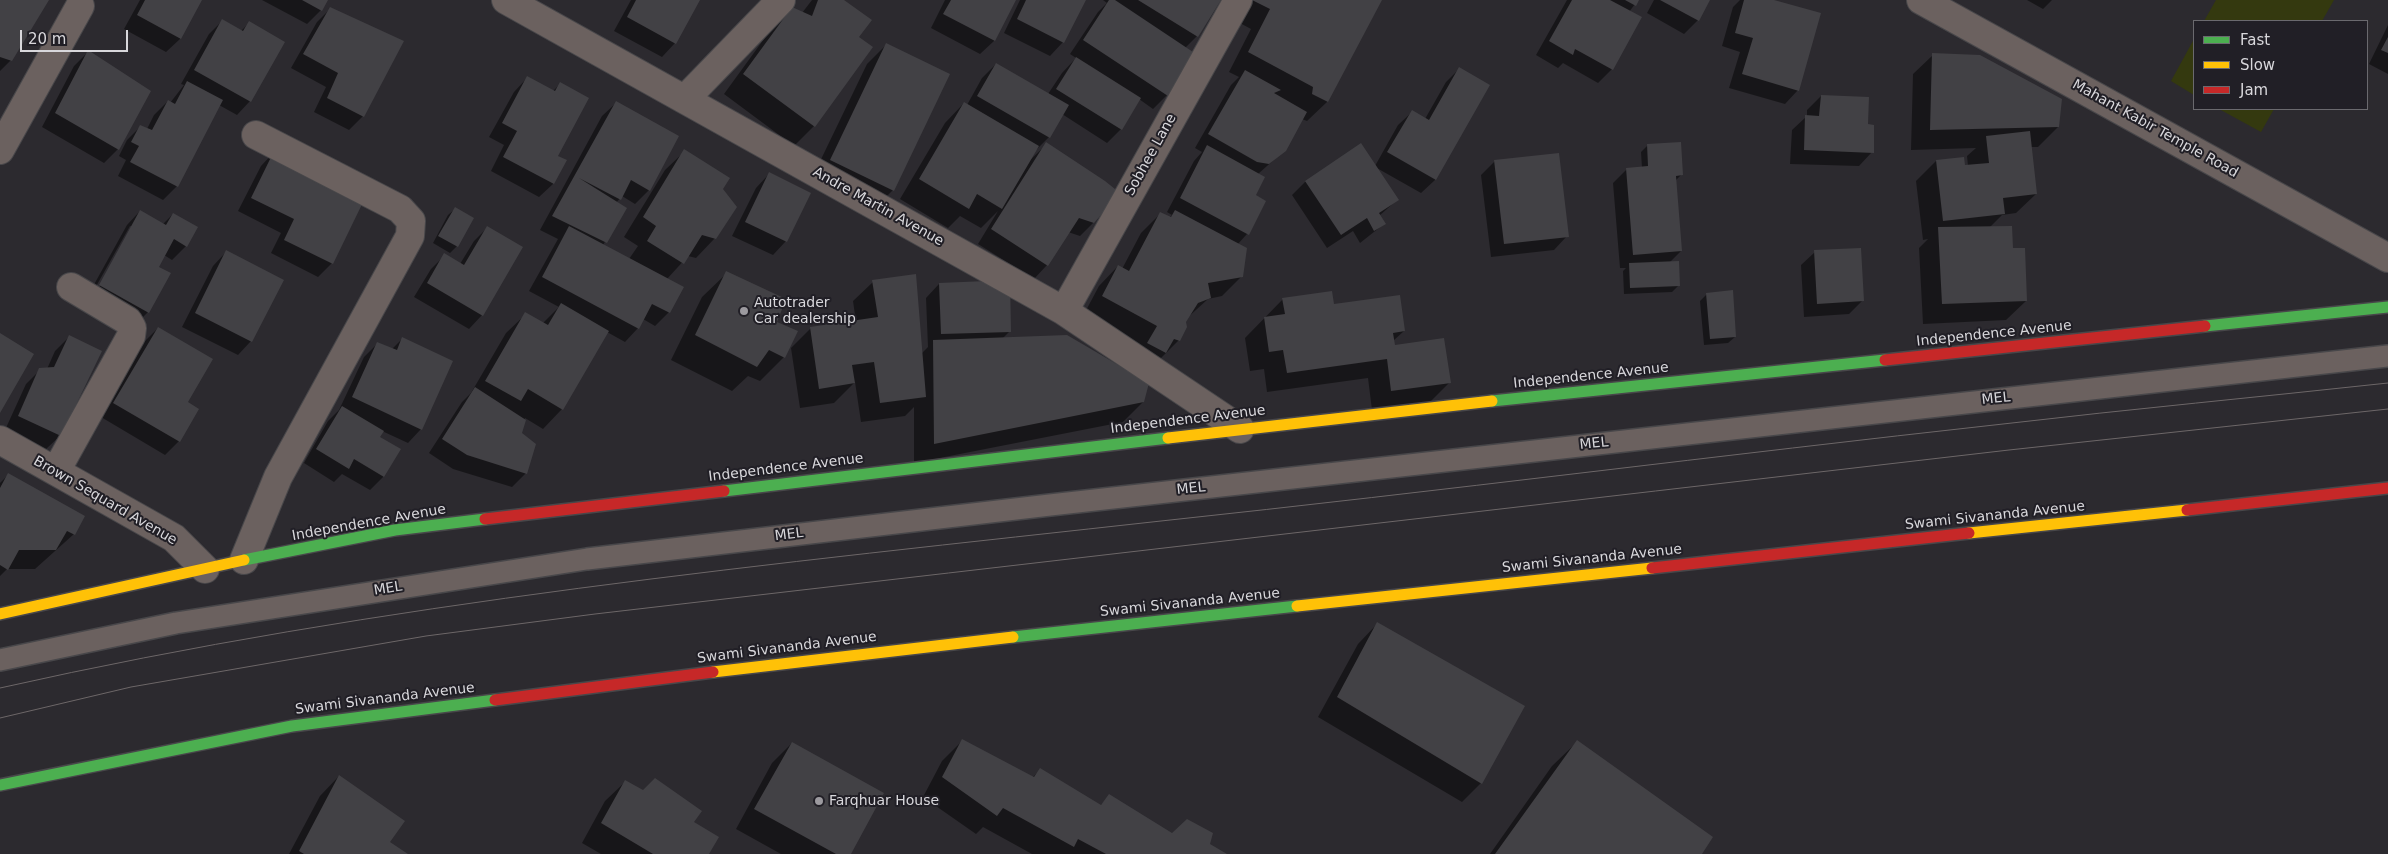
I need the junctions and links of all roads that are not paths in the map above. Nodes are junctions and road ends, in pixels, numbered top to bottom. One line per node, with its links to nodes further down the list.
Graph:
1 (506, 0): 7 (street, Andre Martin Avenue)
2 (781, 0): 7 (street)
3 (1238, 0): 13 (street, Sobhee Lane)
4 (1922, 0): 6 (street, Mahant Kabir Temple Road)
5 (80, 6): 9 (street)
6 (1964, 10): 10 (street, Mahant Kabir Temple Road)
7 (685, 99): 13 (street, Andre Martin Avenue)
8 (256, 135): 19 (street)
9 (0, 150)
10 (2388, 258)
11 (72, 287): 17 (street)
12 (2388, 307): 15 (street, Independence Avenue)
13 (1064, 311): 15 (street, Andre Martin Avenue)
14 (2388, 356): 22 (lane, MEL)
15 (1240, 429): 19 (street, Independence Avenue)
16 (0, 440): 17 (street, Brown Sequard Avenue)
17 (56, 471): 20 (street, Brown Sequard Avenue)
18 (2388, 488): 23 (street, Swami Sivananda Avenue)
19 (244, 560): 20 (street, Independence Avenue)
20 (205, 569): 21 (street, Independence Avenue)
21 (0, 614)
22 (0, 660)
23 (0, 785)

